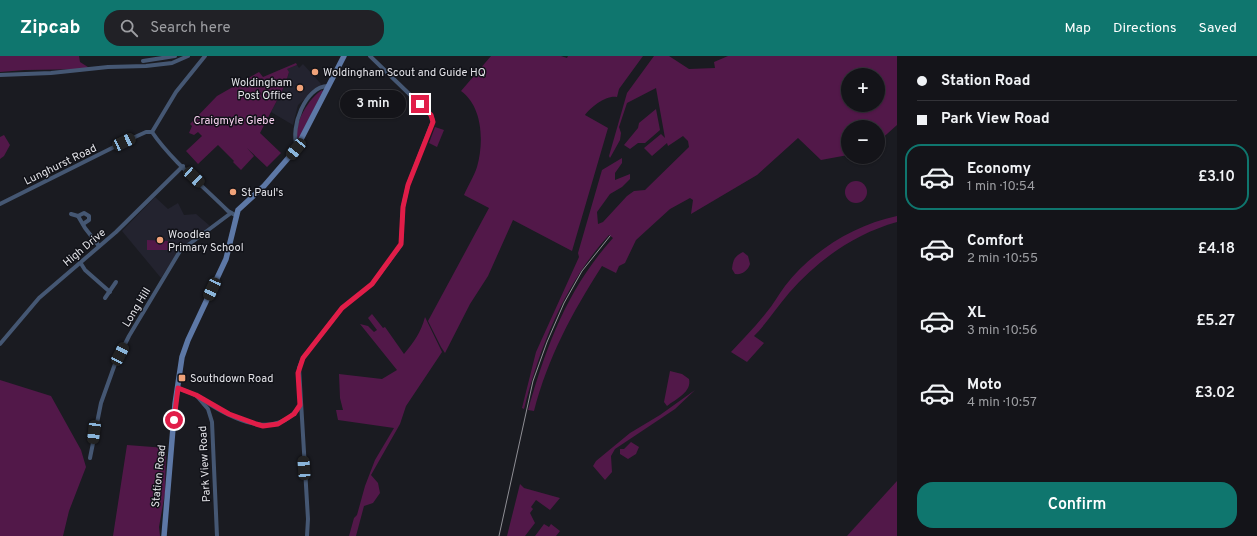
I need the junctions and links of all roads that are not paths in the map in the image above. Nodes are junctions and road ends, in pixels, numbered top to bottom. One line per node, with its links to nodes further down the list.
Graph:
1 (175, 56): 6 (street)
2 (188, 56): 7 (street)
3 (205, 56): 9 (street)
4 (344, 56): 8 (street, Station Road)
5 (370, 56): 25 (street)
6 (143, 61)
7 (0, 75)
8 (328, 86): 10 (street, Station Road); 10 (street)
9 (152, 132): 11 (street); 12 (street, Lunghurst Road)
10 (297, 146): 14 (street, Station Road)
11 (183, 166): 14 (street); 17 (street, High Drive)
12 (0, 204)
13 (71, 214): 15 (street)
14 (233, 214): 23 (street, Station Road); 26 (street, Long Hill)
15 (78, 216): 16 (street); 16 (street)
16 (83, 224): 17 (street)
17 (99, 246): 18 (street, High Drive)
18 (80, 262): 20 (street); 22 (street, High Drive)
19 (116, 282): 20 (street)
20 (110, 292): 21 (street)
21 (105, 298)
22 (0, 344)
23 (178, 388): 24 (street); 27 (street, Station Road)
24 (196, 395): 25 (street); 28 (street, Park View Road)
25 (300, 405): 29 (street)
26 (90, 458)
27 (164, 536)
28 (217, 536)
29 (307, 536)

